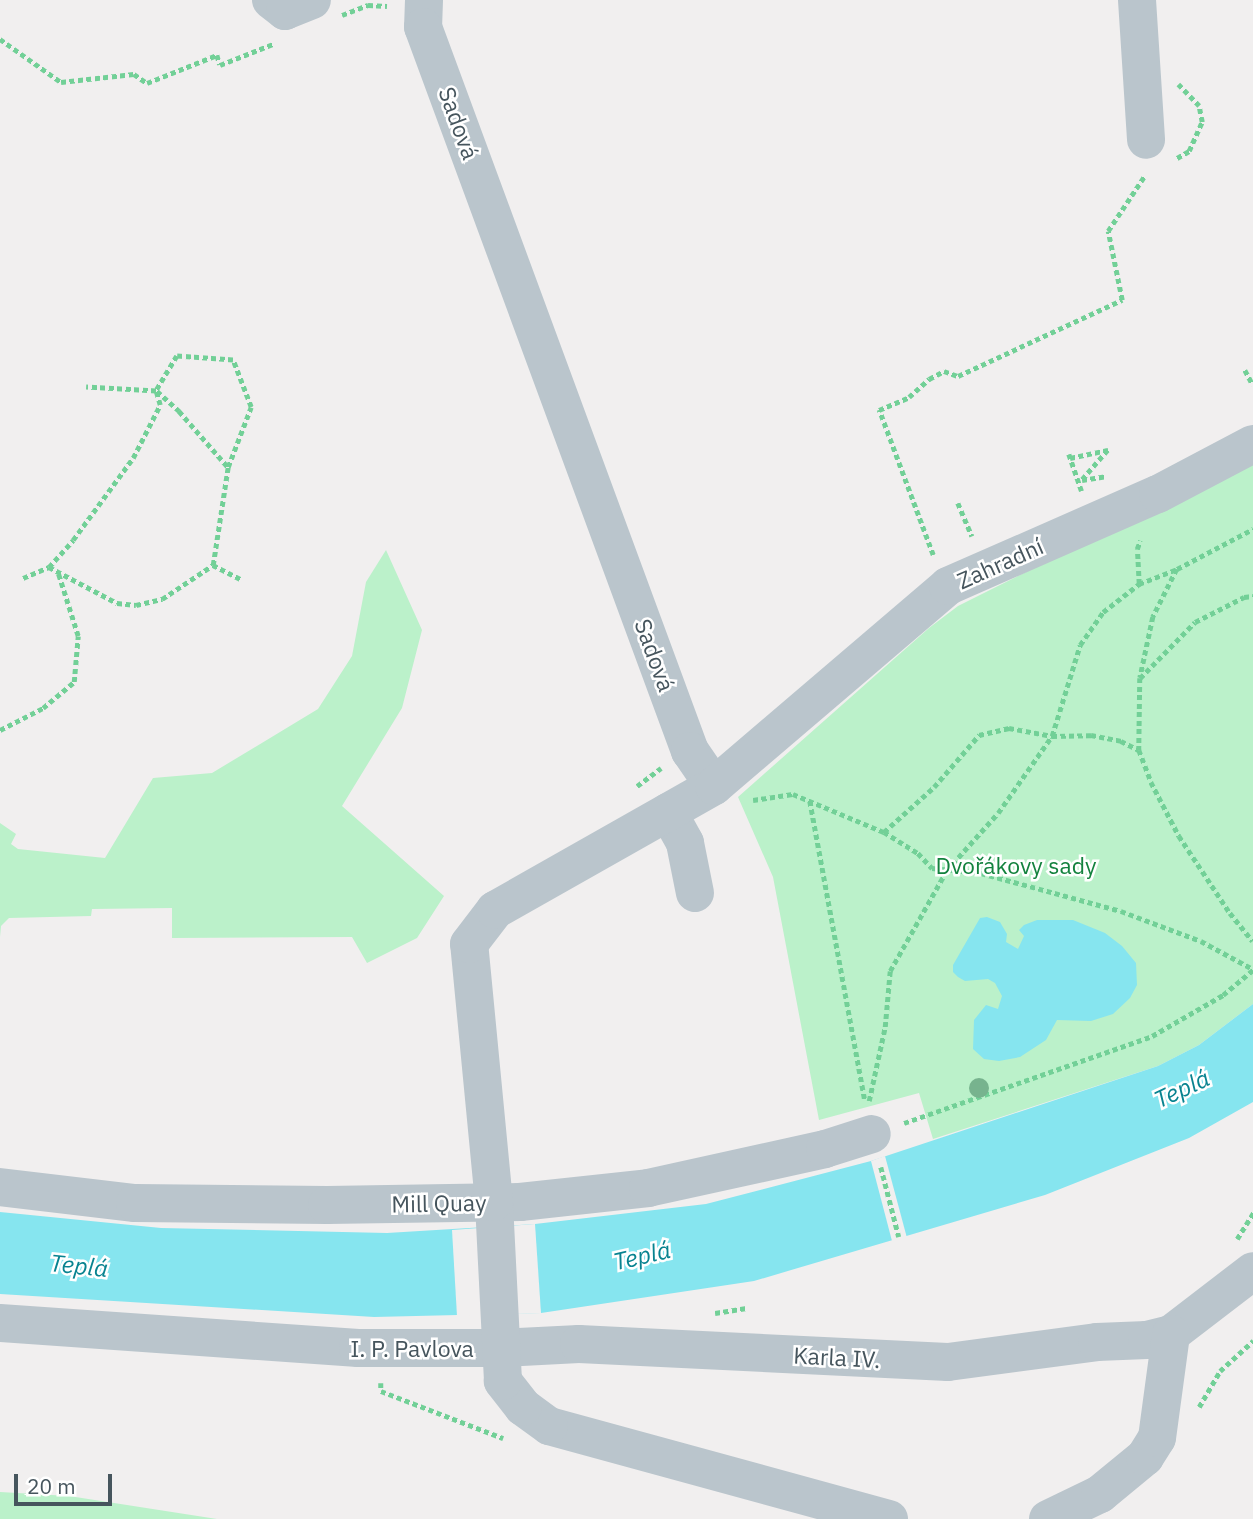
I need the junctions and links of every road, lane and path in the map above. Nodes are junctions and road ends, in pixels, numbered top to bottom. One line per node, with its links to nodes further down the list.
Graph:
1 (271, 0): 2 (street)
2 (312, 0)
3 (1137, 0): 7 (street)
4 (407, 4): 32 (street, Sadová)
5 (0, 38): 6 (path)
6 (217, 55)
7 (1147, 155): 19 (path)
8 (1245, 370): 9 (path)
9 (1253, 385)
10 (86, 387): 11 (path)
11 (156, 391): 13 (path); 13 (path); 21 (path)
12 (1253, 444): 32 (street, Zahradní)
13 (228, 467): 20 (path)
14 (1113, 474): 15 (path)
15 (1085, 498)
16 (958, 503): 18 (path)
17 (1253, 529): 22 (path)
18 (973, 538)
19 (934, 557)
20 (213, 565): 23 (path); 25 (path)
21 (49, 567): 23 (path); 24 (path)
22 (1177, 569): 27 (path); 29 (path)
23 (57, 573): 28 (path)
24 (23, 578)
25 (242, 580)
26 (1253, 596): 27 (path)
27 (1140, 678): 30 (path)
28 (0, 730)
29 (1052, 736): 30 (path); 37 (path); 38 (path)
30 (1139, 750): 40 (path)
31 (667, 764): 33 (path)
32 (714, 786): 36 (street)
33 (633, 788)
34 (793, 794): 35 (path)
35 (810, 801): 37 (path); 42 (path)
36 (668, 812): 39 (street); 45 (street)
37 (884, 832): 38 (path)
38 (947, 870): 41 (path); 43 (path)
39 (695, 893)
40 (1253, 941)
41 (1253, 969): 43 (path)
42 (857, 1052)
43 (873, 1135): 45 (street, Mill Quay); 46 (path)
44 (0, 1187): 45 (street, Mill Quay)
45 (495, 1214): 49 (street)
46 (899, 1237)
47 (1253, 1271): 50 (street)
48 (0, 1324): 49 (street, I. P. Pavlova)
49 (501, 1330): 50 (street, Karla IV.); 51 (street, I. P. Pavlova)
50 (1171, 1334): 52 (street)
51 (889, 1519)
52 (1048, 1519)

